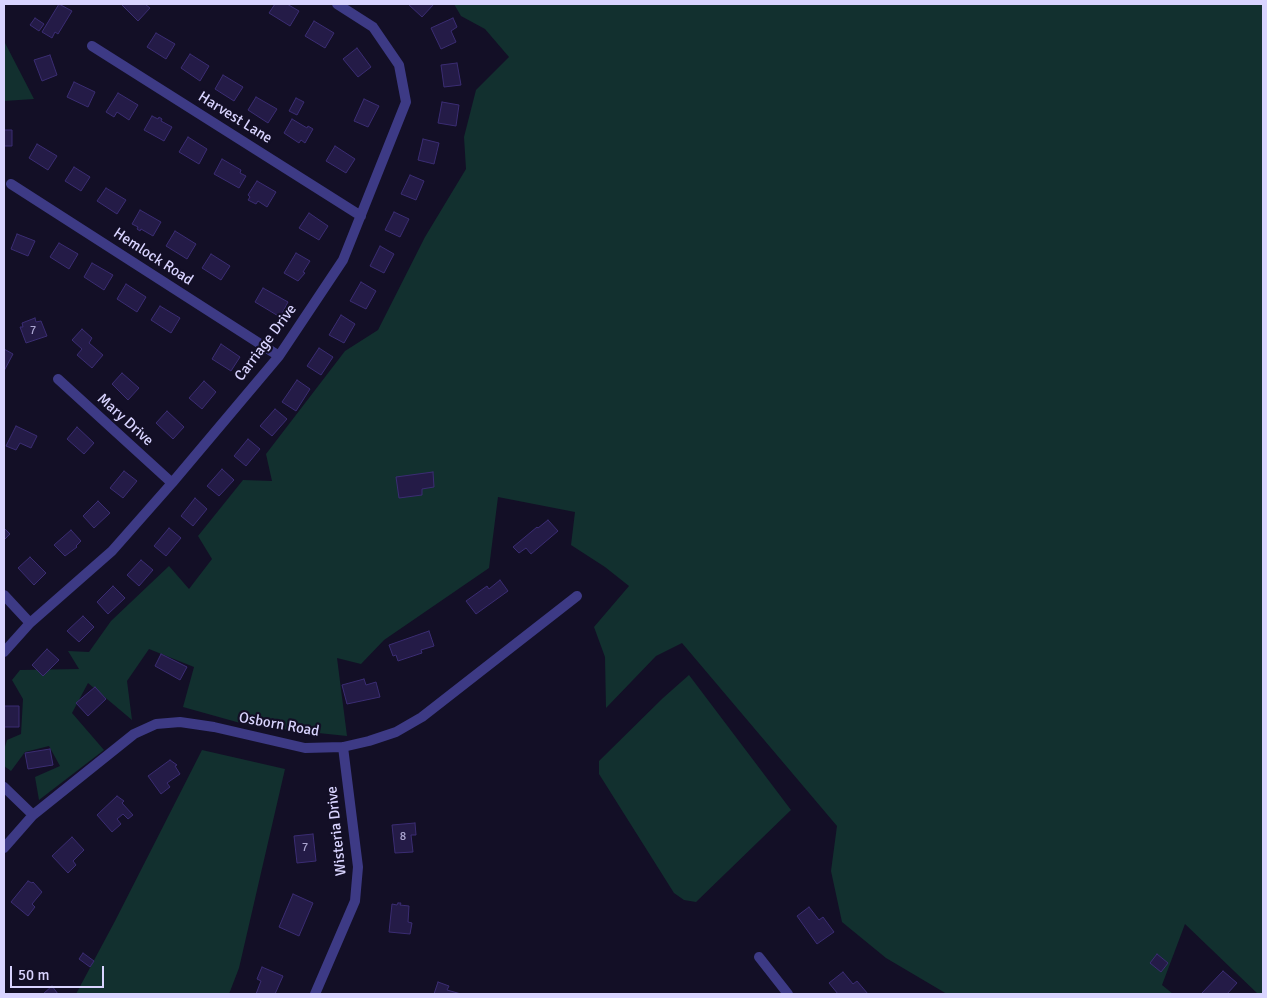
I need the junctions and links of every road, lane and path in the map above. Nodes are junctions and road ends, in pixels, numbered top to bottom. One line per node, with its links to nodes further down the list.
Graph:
1 (338, 4): 4 (street, Carriage Drive)
2 (92, 46): 4 (street, Harvest Lane)
3 (11, 184): 5 (street, Hemlock Road)
4 (361, 216): 5 (street, Carriage Drive)
5 (279, 356): 7 (street, Carriage Drive)
6 (58, 379): 7 (street, Mary Drive)
7 (172, 483): 10 (street, Carriage Drive)
8 (4, 595): 10 (street)
9 (577, 596): 12 (street, Osborn Road)
10 (30, 623): 11 (street, Carriage Drive)
11 (4, 652)
12 (343, 747): 14 (street, Osborn Road); 17 (street, Wisteria Drive)
13 (4, 787): 14 (street)
14 (33, 815): 15 (street, Osborn Road)
15 (4, 848)
16 (759, 957): 18 (street)
17 (315, 994)
18 (788, 994)

